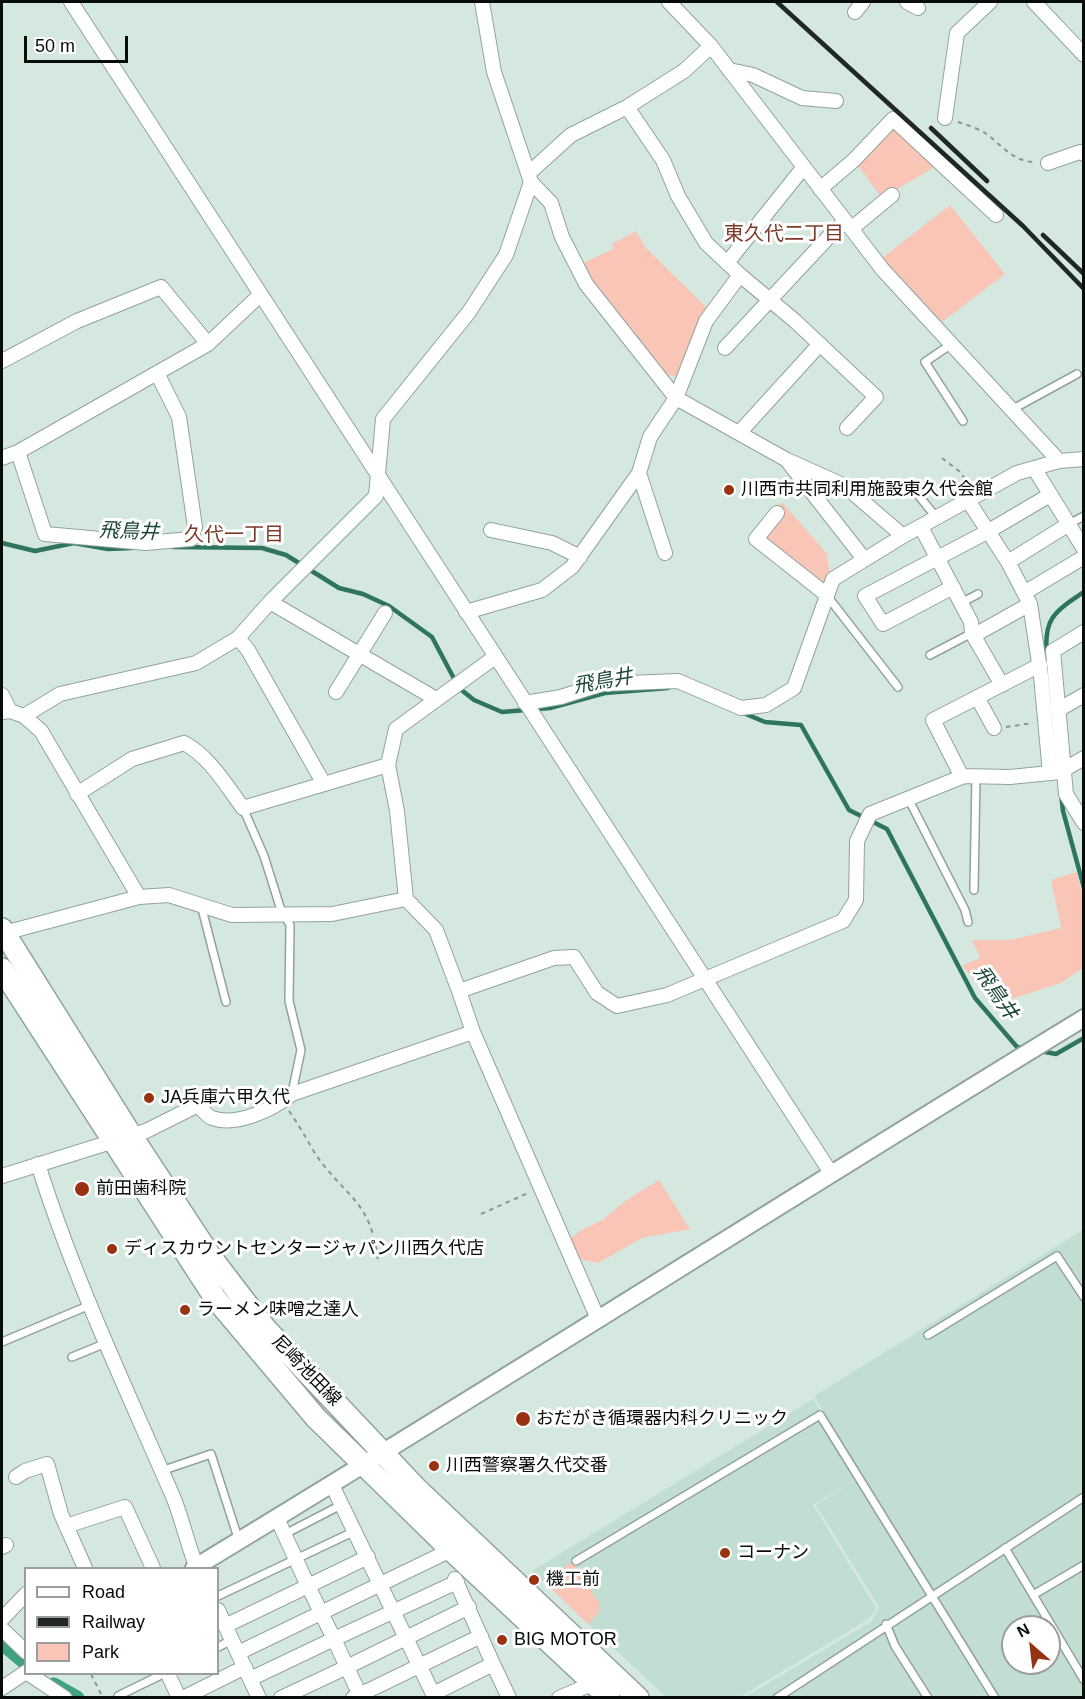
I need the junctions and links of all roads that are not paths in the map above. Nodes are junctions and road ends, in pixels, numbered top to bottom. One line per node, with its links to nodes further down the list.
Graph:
1 (482, 2): 15 (street)
2 (669, 2): 6 (street)
3 (990, 2): 11 (street)
4 (1034, 2): 7 (street)
5 (74, 3): 22 (street)
6 (711, 46): 8 (street); 10 (street)
7 (1083, 55)
8 (729, 69): 9 (street); 14 (street)
9 (836, 101)
10 (627, 107): 15 (street); 20 (street)
11 (945, 118)
12 (1083, 154): 13 (street)
13 (1048, 163)
14 (803, 168): 16 (street); 20 (street)
15 (530, 177): 31 (street); 43 (street)
16 (820, 189): 18 (street); 19 (street)
17 (892, 195): 19 (street)
18 (996, 215)
19 (848, 226): 23 (street); 24 (street)
20 (727, 263): 21 (street)
21 (740, 275): 23 (street); 31 (street)
22 (260, 295): 25 (street); 43 (street)
23 (771, 301): 26 (street); 27 (street)
24 (953, 343): 32 (street); 33 (lane)
25 (208, 344): 28 (street); 29 (street)
26 (820, 344): 34 (street); 35 (street)
27 (725, 348)
28 (2, 361)
29 (157, 373): 36 (street); 36 (street)
30 (1077, 374): 32 (lane)
31 (676, 398): 35 (street); 42 (street)
32 (1013, 409): 40 (street)
33 (963, 422)
34 (848, 428)
35 (739, 433): 39 (street)
36 (18, 452): 37 (street)
37 (2, 458)
38 (1083, 459): 40 (street)
39 (787, 460): 54 (street); 60 (street)
40 (1059, 461): 41 (street)
41 (1034, 468): 44 (street); 46 (street)
42 (639, 473): 56 (street); 57 (street)
43 (380, 477): 66 (street); 68 (street)
44 (1050, 495): 50 (street); 53 (street)
45 (919, 496): 49 (lane)
46 (973, 498): 49 (street); 53 (street)
47 (777, 513): 64 (street)
48 (1083, 516): 50 (lane)
49 (937, 519): 51 (street)
50 (1069, 524): 55 (street); 61 (street)
51 (921, 527): 54 (street); 59 (street)
52 (491, 530): 57 (street)
53 (987, 532): 59 (street); 61 (street)
54 (903, 536): 60 (street)
55 (1083, 549)
56 (665, 553)
57 (580, 557): 68 (street)
58 (1083, 557): 65 (street)
59 (938, 558): 62 (street); 62 (street)
60 (864, 559): 64 (street)
61 (1008, 562): 65 (street)
62 (953, 587): 67 (street)
63 (978, 594): 67 (lane)
64 (827, 596): 78 (lane); 84 (street)
65 (1027, 599): 71 (street); 76 (street)
66 (270, 602): 72 (street); 73 (street)
67 (961, 603): 71 (street)
68 (466, 612): 75 (street)
69 (385, 613): 73 (street)
70 (1083, 632): 85 (street)
71 (972, 633): 74 (lane); 77 (street)
72 (238, 638): 87 (street); 94 (street)
73 (360, 655): 79 (street); 82 (street)
74 (930, 655)
75 (495, 657): 82 (street); 84 (street)
76 (1040, 665): 77 (street); 92 (street)
77 (1002, 685): 81 (street)
78 (897, 687)
79 (336, 692)
80 (2, 695): 86 (street)
81 (977, 697): 88 (street); 93 (street)
82 (436, 699): 90 (street)
83 (1082, 700): 85 (street)
84 (525, 703): 107 (street)
85 (1058, 710): 91 (street)
86 (6, 711): 87 (street)
87 (24, 716): 95 (street)
88 (994, 728)
89 (1083, 758): 91 (street)
90 (388, 765): 94 (street); 101 (street)
91 (1065, 769): 92 (street); 98 (street)
92 (1050, 773): 93 (street)
93 (969, 776): 96 (street); 99 (lane)
94 (324, 784): 97 (street)
95 (78, 794): 97 (street); 100 (street)
96 (908, 798): 104 (lane); 107 (street)
97 (243, 808): 103 (lane)
98 (1083, 821)
99 (974, 890)
100 (139, 897): 102 (street); 105 (street)
101 (406, 899): 103 (street); 108 (street)
102 (201, 904): 103 (street); 110 (lane)
103 (284, 915): 113 (lane)
104 (968, 922)
105 (3, 931): 114 (main road, 尼崎池田線)
106 (2, 969): 109 (main road, 尼崎池田線)
107 (704, 980): 108 (street); 116 (street)
108 (459, 991): 112 (street)
109 (9, 993): 114 (main road, 尼崎池田線)
110 (226, 1002)
111 (1083, 1018): 116 (street)
112 (473, 1032): 113 (street); 120 (street)
113 (287, 1098): 114 (street)
114 (121, 1138): 115 (street); 125 (main road, 尼崎池田線); 126 (main road, 尼崎池田線)
115 (38, 1164): 117 (street); 119 (street)
116 (831, 1173): 120 (street)
117 (2, 1176)
118 (1083, 1297): 121 (lane)
119 (90, 1305): 122 (lane); 123 (street)
120 (598, 1319): 125 (street)
121 (928, 1335)
122 (2, 1342)
123 (106, 1344): 124 (lane); 127 (street)
124 (72, 1357)
125 (384, 1452): 126 (street); 189 (main road, 尼崎池田線)
126 (364, 1466): 129 (street); 138 (main road, 尼崎池田線)
127 (161, 1471): 136 (lane); 145 (street)
128 (16, 1477): 133 (street)
129 (332, 1485): 131 (street); 132 (street)
130 (1083, 1497): 137 (lane)
131 (342, 1504): 134 (street); 135 (lane)
132 (277, 1518): 135 (street); 136 (street)
133 (66, 1526): 143 (street); 144 (street)
134 (355, 1531): 139 (street); 140 (lane)
135 (285, 1534): 140 (street)
136 (239, 1541): 146 (street)
137 (1005, 1548): 149 (lane); 150 (lane)
138 (451, 1550): 147 (street); 178 (main road, 尼崎池田線)
139 (368, 1557): 147 (street); 148 (street)
140 (296, 1559): 148 (street); 152 (lane)
141 (576, 1560): 149 (lane)
142 (1083, 1565): 150 (lane)
143 (84, 1567)
144 (152, 1567)
145 (196, 1567)
146 (198, 1567)
147 (381, 1583): 154 (street); 156 (street)
148 (308, 1586): 156 (street); 159 (street)
149 (933, 1594): 158 (lane); 192 (lane)
150 (1033, 1595): 176 (lane)
151 (24, 1596): 157 (street)
152 (219, 1596)
153 (469, 1607): 154 (street); 161 (street); 162 (street)
154 (395, 1610): 162 (street); 163 (street)
155 (219, 1614): 159 (street)
156 (321, 1614): 163 (street); 167 (street)
157 (2, 1619)
158 (886, 1624): 190 (lane); 191 (lane)
159 (225, 1626): 164 (street)
160 (2, 1629): 166 (street)
161 (481, 1636): 168 (street); 169 (street)
162 (408, 1637): 169 (street); 170 (street)
163 (334, 1639): 170 (street); 171 (street)
164 (232, 1640): 165 (lane); 167 (street)
165 (219, 1646)
166 (24, 1650)
167 (238, 1653): 171 (street)
168 (493, 1664): 182 (street); 183 (street)
169 (420, 1665): 182 (street); 184 (street)
170 (347, 1667): 184 (street); 187 (street)
171 (247, 1673): 181 (street); 186 (street)
172 (24, 1675): 177 (street)
173 (29, 1675): 179 (street)
174 (163, 1675): 180 (lane)
175 (166, 1675): 186 (street)
176 (1083, 1680)
177 (2, 1688)
178 (601, 1690): 188 (street)
179 (49, 1694): 185 (street)
180 (118, 1696)
181 (255, 1696)
182 (431, 1696)
183 (505, 1696)
184 (358, 1697)
185 (65, 1698)
186 (181, 1698)
187 (281, 1698)
188 (559, 1698)
189 (638, 1698)
190 (777, 1698)
191 (928, 1698)
192 (995, 1698)

